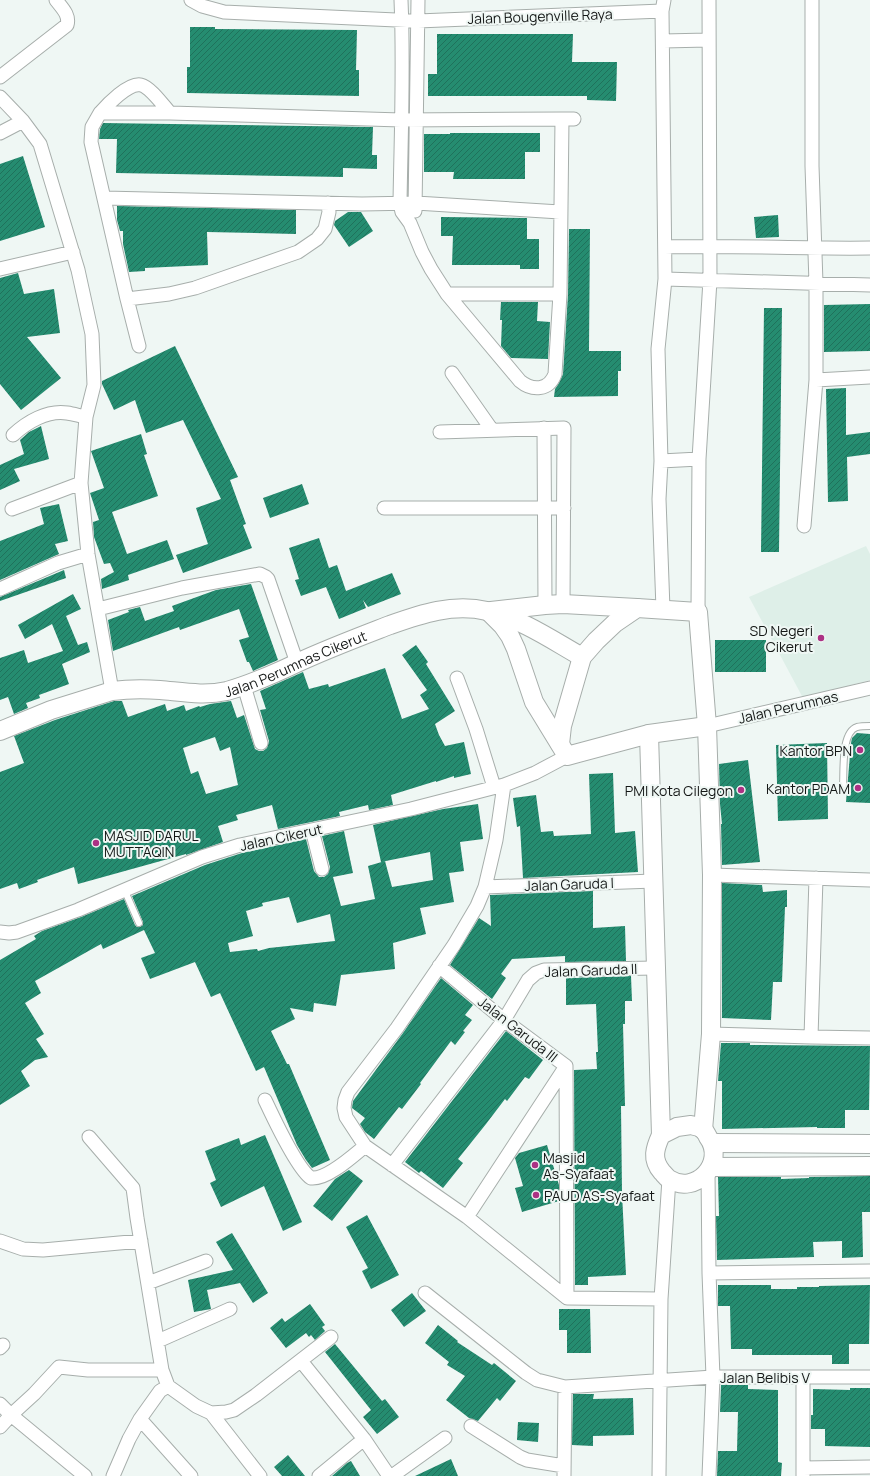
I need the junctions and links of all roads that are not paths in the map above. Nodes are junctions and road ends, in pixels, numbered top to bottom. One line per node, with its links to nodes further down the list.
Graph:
1 (56, 0): 12 (street)
2 (191, 0): 8 (street, Jalan Bougenville Raya)
3 (401, 0): 8 (street)
4 (418, 0): 9 (street)
5 (709, 0): 10 (street)
6 (812, 0): 29 (street)
7 (663, 5): 9 (street, Jalan Bougenville Raya); 11 (street)
8 (402, 20): 9 (street, Jalan Bougenville Raya); 16 (street)
9 (418, 20): 17 (street)
10 (708, 40): 11 (street); 26 (street)
11 (664, 41): 27 (street)
12 (0, 77)
13 (0, 97): 18 (street)
14 (170, 112): 15 (street); 15 (street); 16 (street)
15 (100, 113): 20 (street)
16 (401, 120): 17 (street); 22 (street)
17 (417, 120): 23 (street); 24 (street)
18 (23, 121): 19 (street); 30 (street)
19 (0, 133)
20 (104, 198): 21 (street); 38 (street)
21 (328, 203): 22 (street); 38 (street)
22 (400, 203): 23 (street); 25 (street)
23 (416, 203): 24 (street); 25 (street)
24 (560, 212): 37 (street)
25 (410, 223): 36 (street)
26 (709, 246): 27 (street); 29 (street); 33 (street)
27 (665, 247): 32 (street)
28 (870, 248): 29 (street)
29 (815, 249): 34 (street)
30 (73, 252): 31 (street); 43 (street)
31 (0, 269)
32 (665, 279): 33 (street); 49 (street)
33 (710, 280): 34 (street); 48 (street)
34 (816, 283): 35 (street); 42 (street)
35 (870, 284)
36 (447, 294): 37 (street); 37 (street)
37 (560, 294)
38 (127, 299): 39 (street)
39 (138, 346)
40 (452, 373): 45 (street)
41 (870, 377): 42 (street)
42 (816, 380): 55 (street)
43 (86, 417): 47 (street); 50 (street)
44 (544, 428): 45 (street); 52 (street); 53 (street)
45 (492, 430): 46 (street)
46 (440, 432)
47 (13, 435)
48 (699, 459): 49 (street); 64 (street)
49 (661, 461): 62 (street)
50 (81, 483): 54 (street); 56 (street)
51 (384, 508): 52 (street)
52 (545, 508): 53 (street); 59 (street)
53 (564, 508): 58 (street)
54 (12, 509)
55 (804, 526)
56 (88, 554): 57 (street); 61 (street)
57 (0, 589)
58 (563, 604): 59 (street); 60 (street)
59 (545, 605): 63 (street)
60 (638, 608): 62 (street); 65 (street)
61 (98, 609): 66 (street); 70 (street)
62 (663, 609): 64 (street)
63 (488, 611): 65 (street, Jalan Perumnas Cikerut); 66 (street, Jalan Perumnas Cikerut); 76 (street)
64 (698, 612): 71 (street)
65 (582, 657): 76 (street)
66 (297, 663): 68 (street, Jalan Perumnas Cikerut)
67 (457, 678): 78 (street)
68 (244, 686): 70 (street, Jalan Perumnas Cikerut); 75 (street)
69 (870, 688): 71 (street, Jalan Perumnas)
70 (112, 691): 73 (street, Jalan Perumnas Cikerut)
71 (707, 726): 74 (street); 81 (street)
72 (870, 726): 77 (lane)
73 (0, 731)
74 (649, 734): 76 (street); 84 (street)
75 (261, 743)
76 (564, 750): 78 (street, Jalan Cikerut)
77 (843, 785)
78 (499, 786): 79 (street, Jalan Cikerut); 85 (street)
79 (312, 830): 80 (street); 86 (street, Jalan Cikerut)
80 (322, 869)
81 (712, 875): 82 (street); 92 (street)
82 (816, 878): 83 (street); 93 (street)
83 (870, 880)
84 (654, 881): 85 (street, Jalan Garuda I); 90 (street)
85 (485, 887): 89 (street)
86 (124, 889): 87 (lane); 88 (street, Jalan Cikerut)
87 (140, 923)
88 (0, 932)
89 (439, 966): 91 (street, Jalan Garuda III); 101 (street)
90 (655, 968): 91 (street, Jalan Garuda II); 97 (street)
91 (504, 1020): 95 (street, Jalan Garuda III); 102 (street, Jalan Garuda II)
92 (711, 1034): 93 (street); 98 (street)
93 (812, 1037): 94 (street)
94 (870, 1038)
95 (566, 1066): 106 (street); 114 (street, Jalan Garuda III)
96 (265, 1100): 101 (street)
97 (661, 1135): 98 (street); 105 (street)
98 (708, 1136): 100 (street); 104 (street)
99 (89, 1137): 108 (street)
100 (870, 1144)
101 (365, 1146): 102 (street)
102 (392, 1165): 106 (street)
103 (870, 1166): 104 (street)
104 (710, 1169): 105 (street); 111 (street)
105 (669, 1179): 115 (street)
106 (467, 1217): 114 (street)
107 (0, 1241): 108 (street)
108 (141, 1241): 112 (street)
109 (206, 1261): 112 (street)
110 (870, 1271): 111 (street)
111 (709, 1273): 121 (street)
112 (148, 1283): 118 (street)
113 (425, 1294): 126 (street, Jalan Belibis V)
114 (567, 1298): 115 (street)
115 (661, 1299): 124 (street)
116 (230, 1309): 118 (street)
117 (331, 1337): 119 (street)
118 (158, 1341): 120 (street)
119 (301, 1361): 128 (street); 134 (street)
120 (162, 1370): 125 (street); 129 (street)
121 (713, 1377): 122 (street, Jalan Belibis V); 124 (street, Jalan Belibis V); 146 (street)
122 (803, 1377): 123 (street, Jalan Belibis V); 137 (street)
123 (870, 1377)
124 (660, 1380): 126 (street, Jalan Belibis V); 145 (street)
125 (168, 1386): 128 (street); 130 (street)
126 (565, 1387): 136 (street)
127 (0, 1404): 129 (street)
128 (211, 1413): 141 (street)
129 (11, 1415): 132 (street); 138 (street)
130 (140, 1419): 139 (street); 140 (street)
131 (471, 1426): 136 (street)
132 (0, 1427)
133 (445, 1438): 144 (street)
134 (364, 1439): 142 (street); 143 (street)
135 (870, 1467): 137 (street)
136 (564, 1471)
137 (803, 1472)
138 (85, 1476)
139 (113, 1476)
140 (191, 1476)
141 (260, 1476)
142 (319, 1476)
143 (389, 1476)
144 (392, 1476)
145 (658, 1476)
146 (709, 1476)

